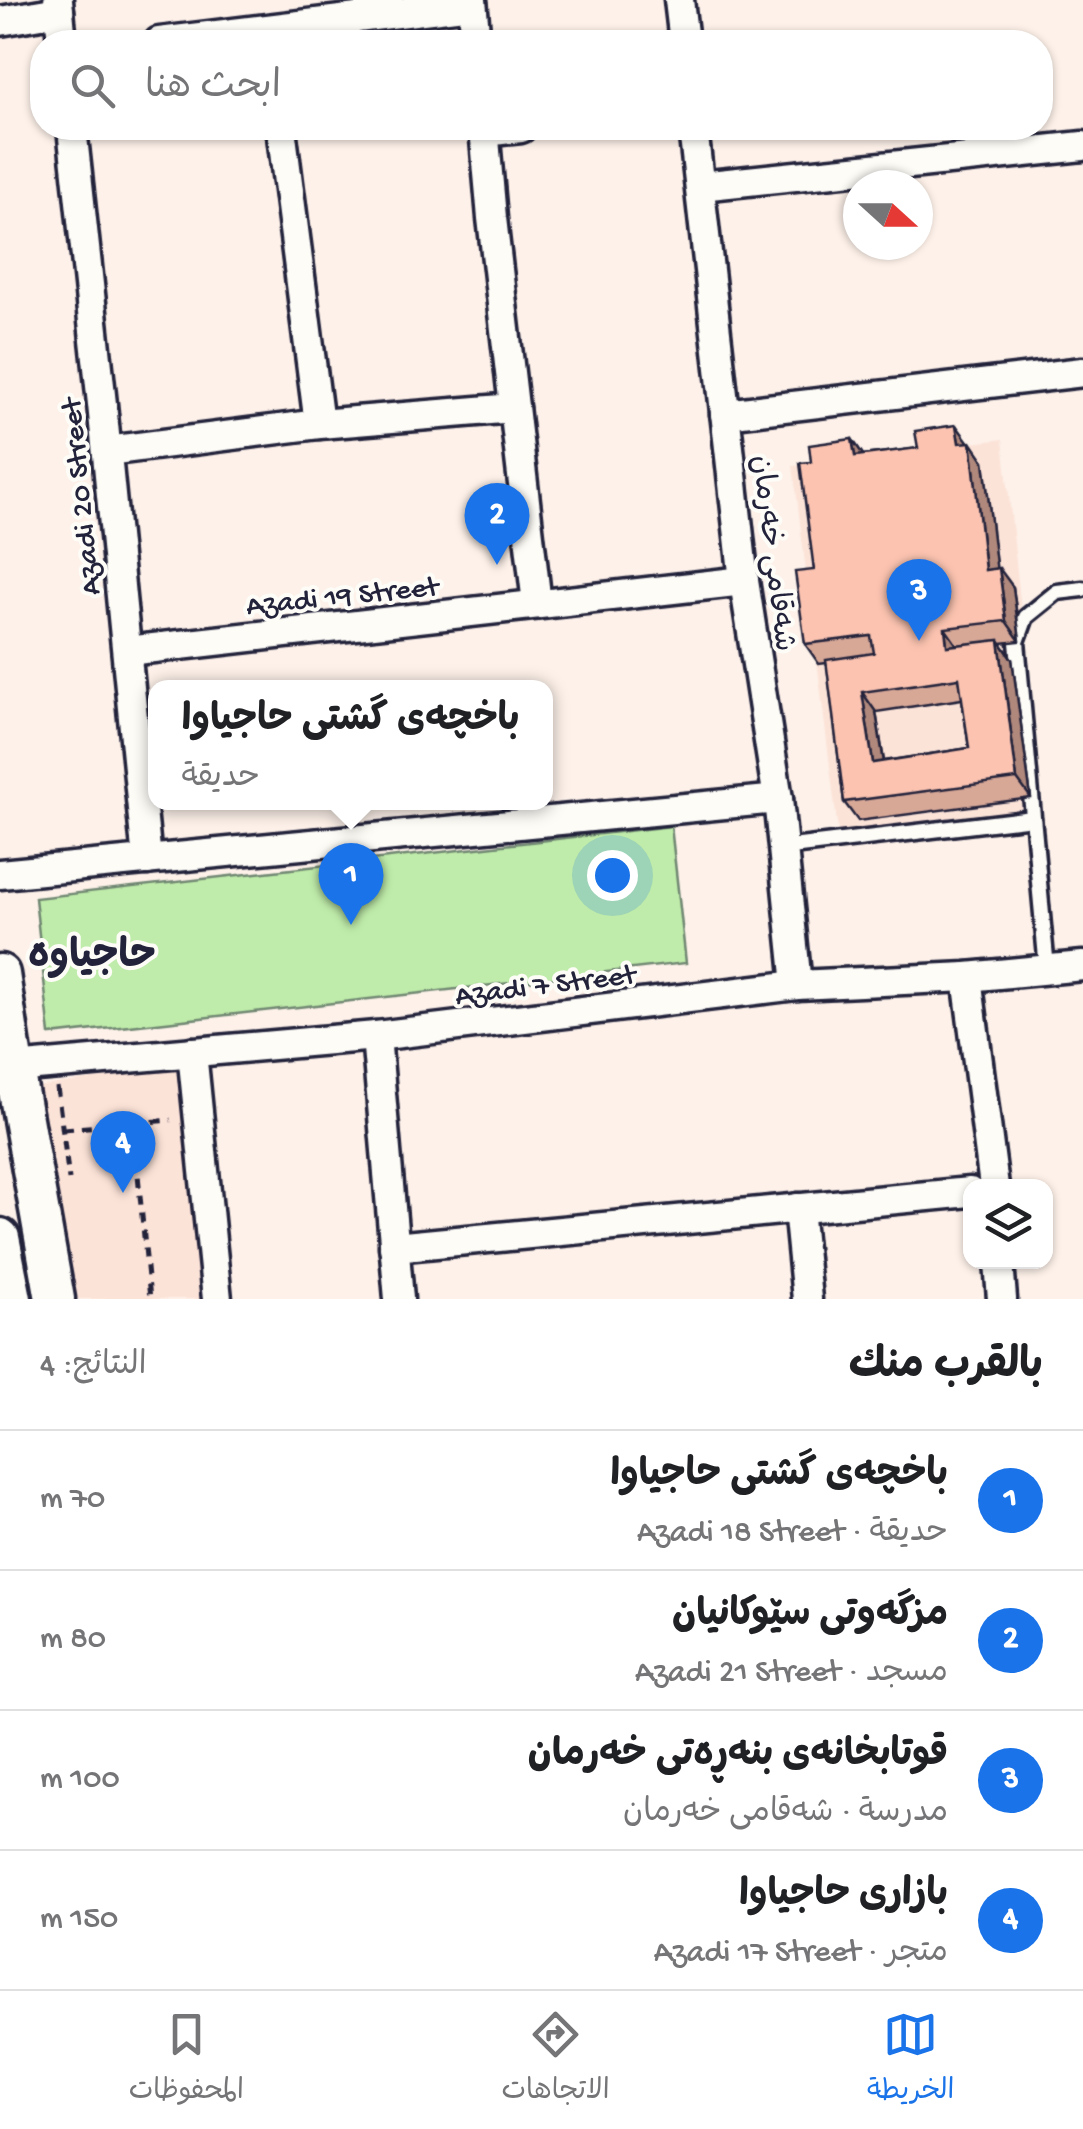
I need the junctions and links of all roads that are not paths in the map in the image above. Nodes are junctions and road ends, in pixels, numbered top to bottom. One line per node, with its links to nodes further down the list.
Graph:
1 (679, 0): 7 (street)
2 (472, 2): 5 (street); 6 (street)
3 (58, 6): 4 (street)
4 (0, 21)
5 (305, 30)
6 (475, 30)
7 (683, 30)
8 (73, 140): 18 (street, Azadi 20 Street)
9 (283, 140): 17 (street)
10 (485, 140): 15 (street)
11 (694, 140): 13 (street, شەقامی خەرمان)
12 (1083, 146): 13 (street)
13 (700, 186): 16 (street, شەقامی خەرمان)
14 (1083, 372): 16 (street)
15 (514, 408): 17 (street); 21 (street)
16 (725, 414): 19 (street, شەقامی خەرمان)
17 (319, 424): 18 (street)
18 (107, 450): 22 (street, Azadi 20 Street)
19 (744, 581): 21 (street, Azadi 19 Street); 23 (street, شەقامی خەرمان)
20 (1083, 589): 24 (lane)
21 (536, 604): 22 (street, Azadi 19 Street)
22 (126, 651): 26 (street, Azadi 20 Street)
23 (778, 799): 25 (street, شەقامی خەرمان); 26 (street)
24 (1033, 818): 25 (lane); 29 (lane)
25 (783, 848): 32 (street, شەقامی خەرمان)
26 (147, 860): 27 (street)
27 (0, 874)
28 (1083, 966): 29 (street, Azadi 7 Street)
29 (1047, 969): 31 (street, Azadi 7 Street)
30 (0, 974): 35 (main road)
31 (968, 977): 32 (street, Azadi 7 Street); 36 (street)
32 (797, 986): 33 (street, Azadi 7 Street)
33 (376, 1036): 34 (street, Azadi 7 Street); 39 (street)
34 (192, 1052): 35 (street, Azadi 7 Street); 44 (street)
35 (14, 1068): 43 (main road)
36 (993, 1179)
37 (963, 1193): 38 (street)
38 (798, 1208): 39 (street); 46 (street)
39 (394, 1247): 45 (street)
40 (2, 1254): 42 (main road)
41 (1000, 1269): 47 (street)
42 (12, 1299)
43 (55, 1299)
44 (217, 1299)
45 (400, 1299)
46 (807, 1299)
47 (1002, 1299)

